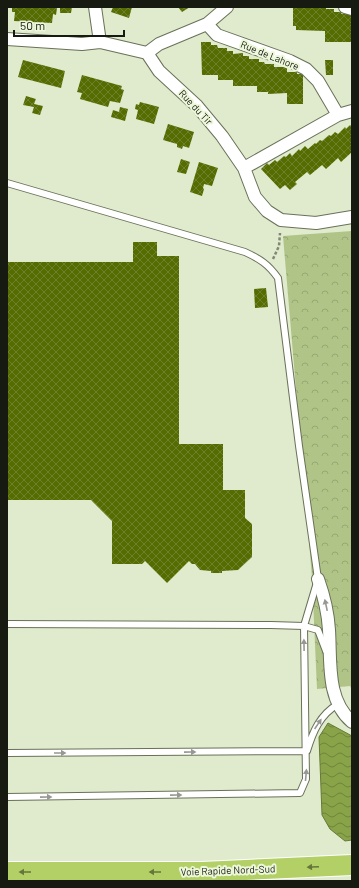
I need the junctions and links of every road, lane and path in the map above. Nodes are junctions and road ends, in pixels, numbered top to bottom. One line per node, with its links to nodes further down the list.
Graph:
1 (95, 7): 7 (street)
2 (228, 7): 5 (street)
3 (346, 7): 4 (street)
4 (352, 9)
5 (207, 24): 8 (street); 10 (street, Rue de Lahore)
6 (7, 39): 7 (street)
7 (100, 42): 8 (street)
8 (147, 54): 11 (street, Rue du Tir)
9 (352, 111): 10 (street)
10 (338, 115): 11 (street)
11 (244, 168): 14 (street, Rue du Tir)
12 (7, 183): 15 (lane)
13 (352, 217): 14 (street)
14 (281, 220): 15 (path)
15 (270, 266): 16 (lane)
16 (318, 579): 18 (lane); 19 (street, one-way to 16)
17 (7, 624): 18 (lane)
18 (304, 626): 19 (lane); 22 (lane, one-way to 18)
19 (329, 659): 20 (street)
20 (338, 704): 21 (street); 22 (lane, one-way to 20)
21 (352, 722)
22 (307, 751): 23 (lane, one-way to 22); 24 (lane, one-way to 22)
23 (7, 753)
24 (7, 797)
25 (352, 865): 26 (highway, Voie Rapide Nord-Sud, one-way to 26)
26 (7, 872)

